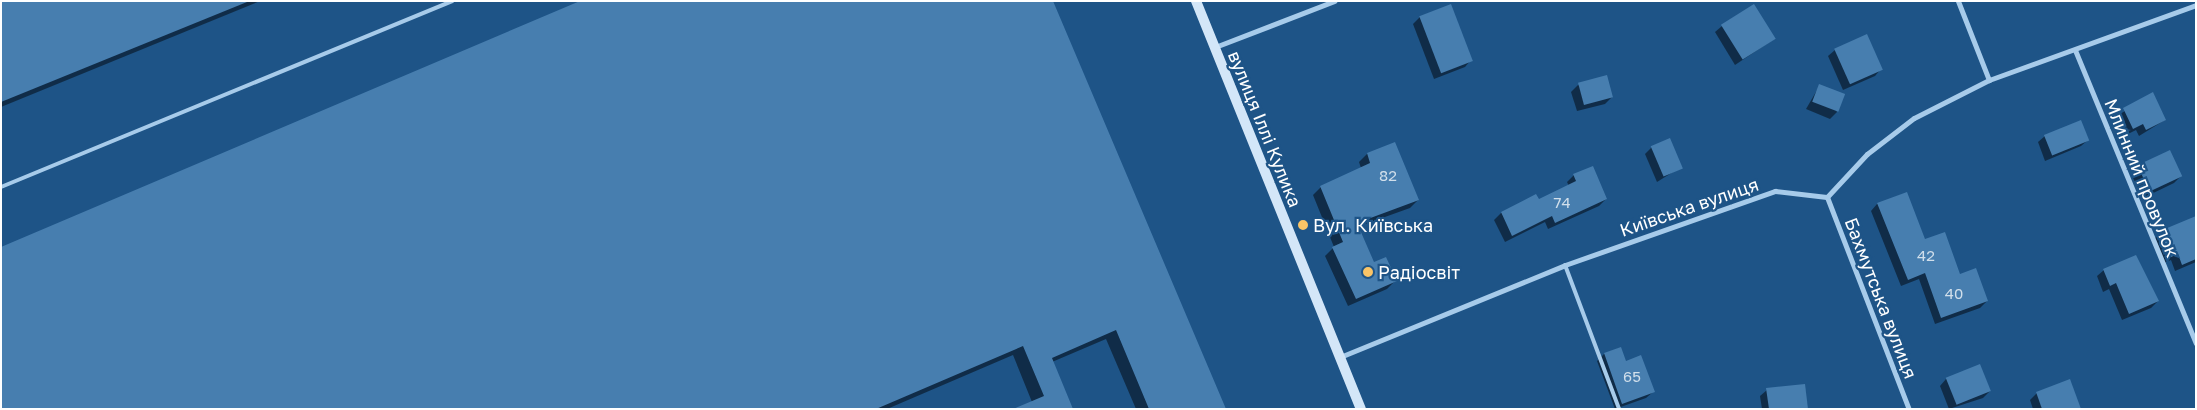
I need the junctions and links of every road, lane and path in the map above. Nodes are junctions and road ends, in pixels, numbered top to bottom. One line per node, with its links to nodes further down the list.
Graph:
1 (452, 1): 9 (lane)
2 (1196, 1): 6 (street, вулиця Іллі Кулика)
3 (1334, 1): 6 (street)
4 (1958, 1): 8 (street)
5 (2196, 5): 7 (street)
6 (1214, 47): 13 (street, вулиця Іллі Кулика)
7 (2075, 50): 8 (street); 12 (street, Млинний провулок)
8 (1989, 80): 10 (street)
9 (1, 187)
10 (1828, 197): 11 (street, Київська вулиця); 16 (street, Бахмутська вулиця)
11 (1565, 265): 13 (street, Київська вулиця); 15 (lane)
12 (2196, 344)
13 (1340, 358): 14 (street, вулиця Іллі Кулика)
14 (1361, 409)
15 (1619, 409)
16 (1909, 409)

